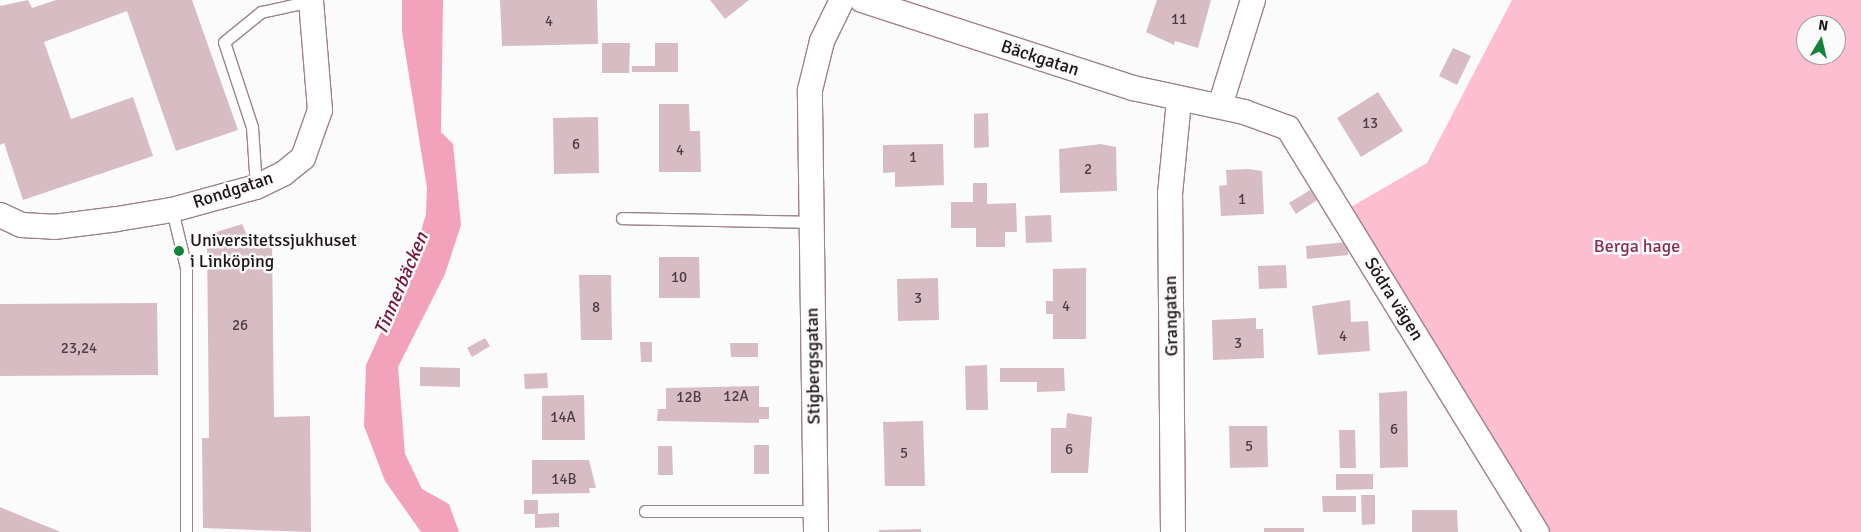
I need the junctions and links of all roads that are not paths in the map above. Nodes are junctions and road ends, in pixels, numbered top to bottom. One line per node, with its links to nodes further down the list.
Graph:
1 (842, 0): 11 (street, Stigbergsgatan)
2 (862, 0): 5 (street, Bäckgatan)
3 (1253, 0): 6 (street)
4 (311, 1): 7 (street, Rondgatan); 7 (lane)
5 (1179, 101): 6 (street, Bäckgatan); 15 (street, Grangatan)
6 (1220, 106): 16 (street, Södra vägen)
7 (256, 187): 8 (street, Rondgatan)
8 (172, 210): 9 (street, Rondgatan); 14 (lane)
9 (0, 215)
10 (622, 218): 11 (lane)
11 (811, 222): 13 (street, Stigbergsgatan)
12 (645, 511): 13 (lane, Stigbergsgatan)
13 (816, 522)
14 (186, 532)
15 (1173, 532)
16 (1537, 532)

